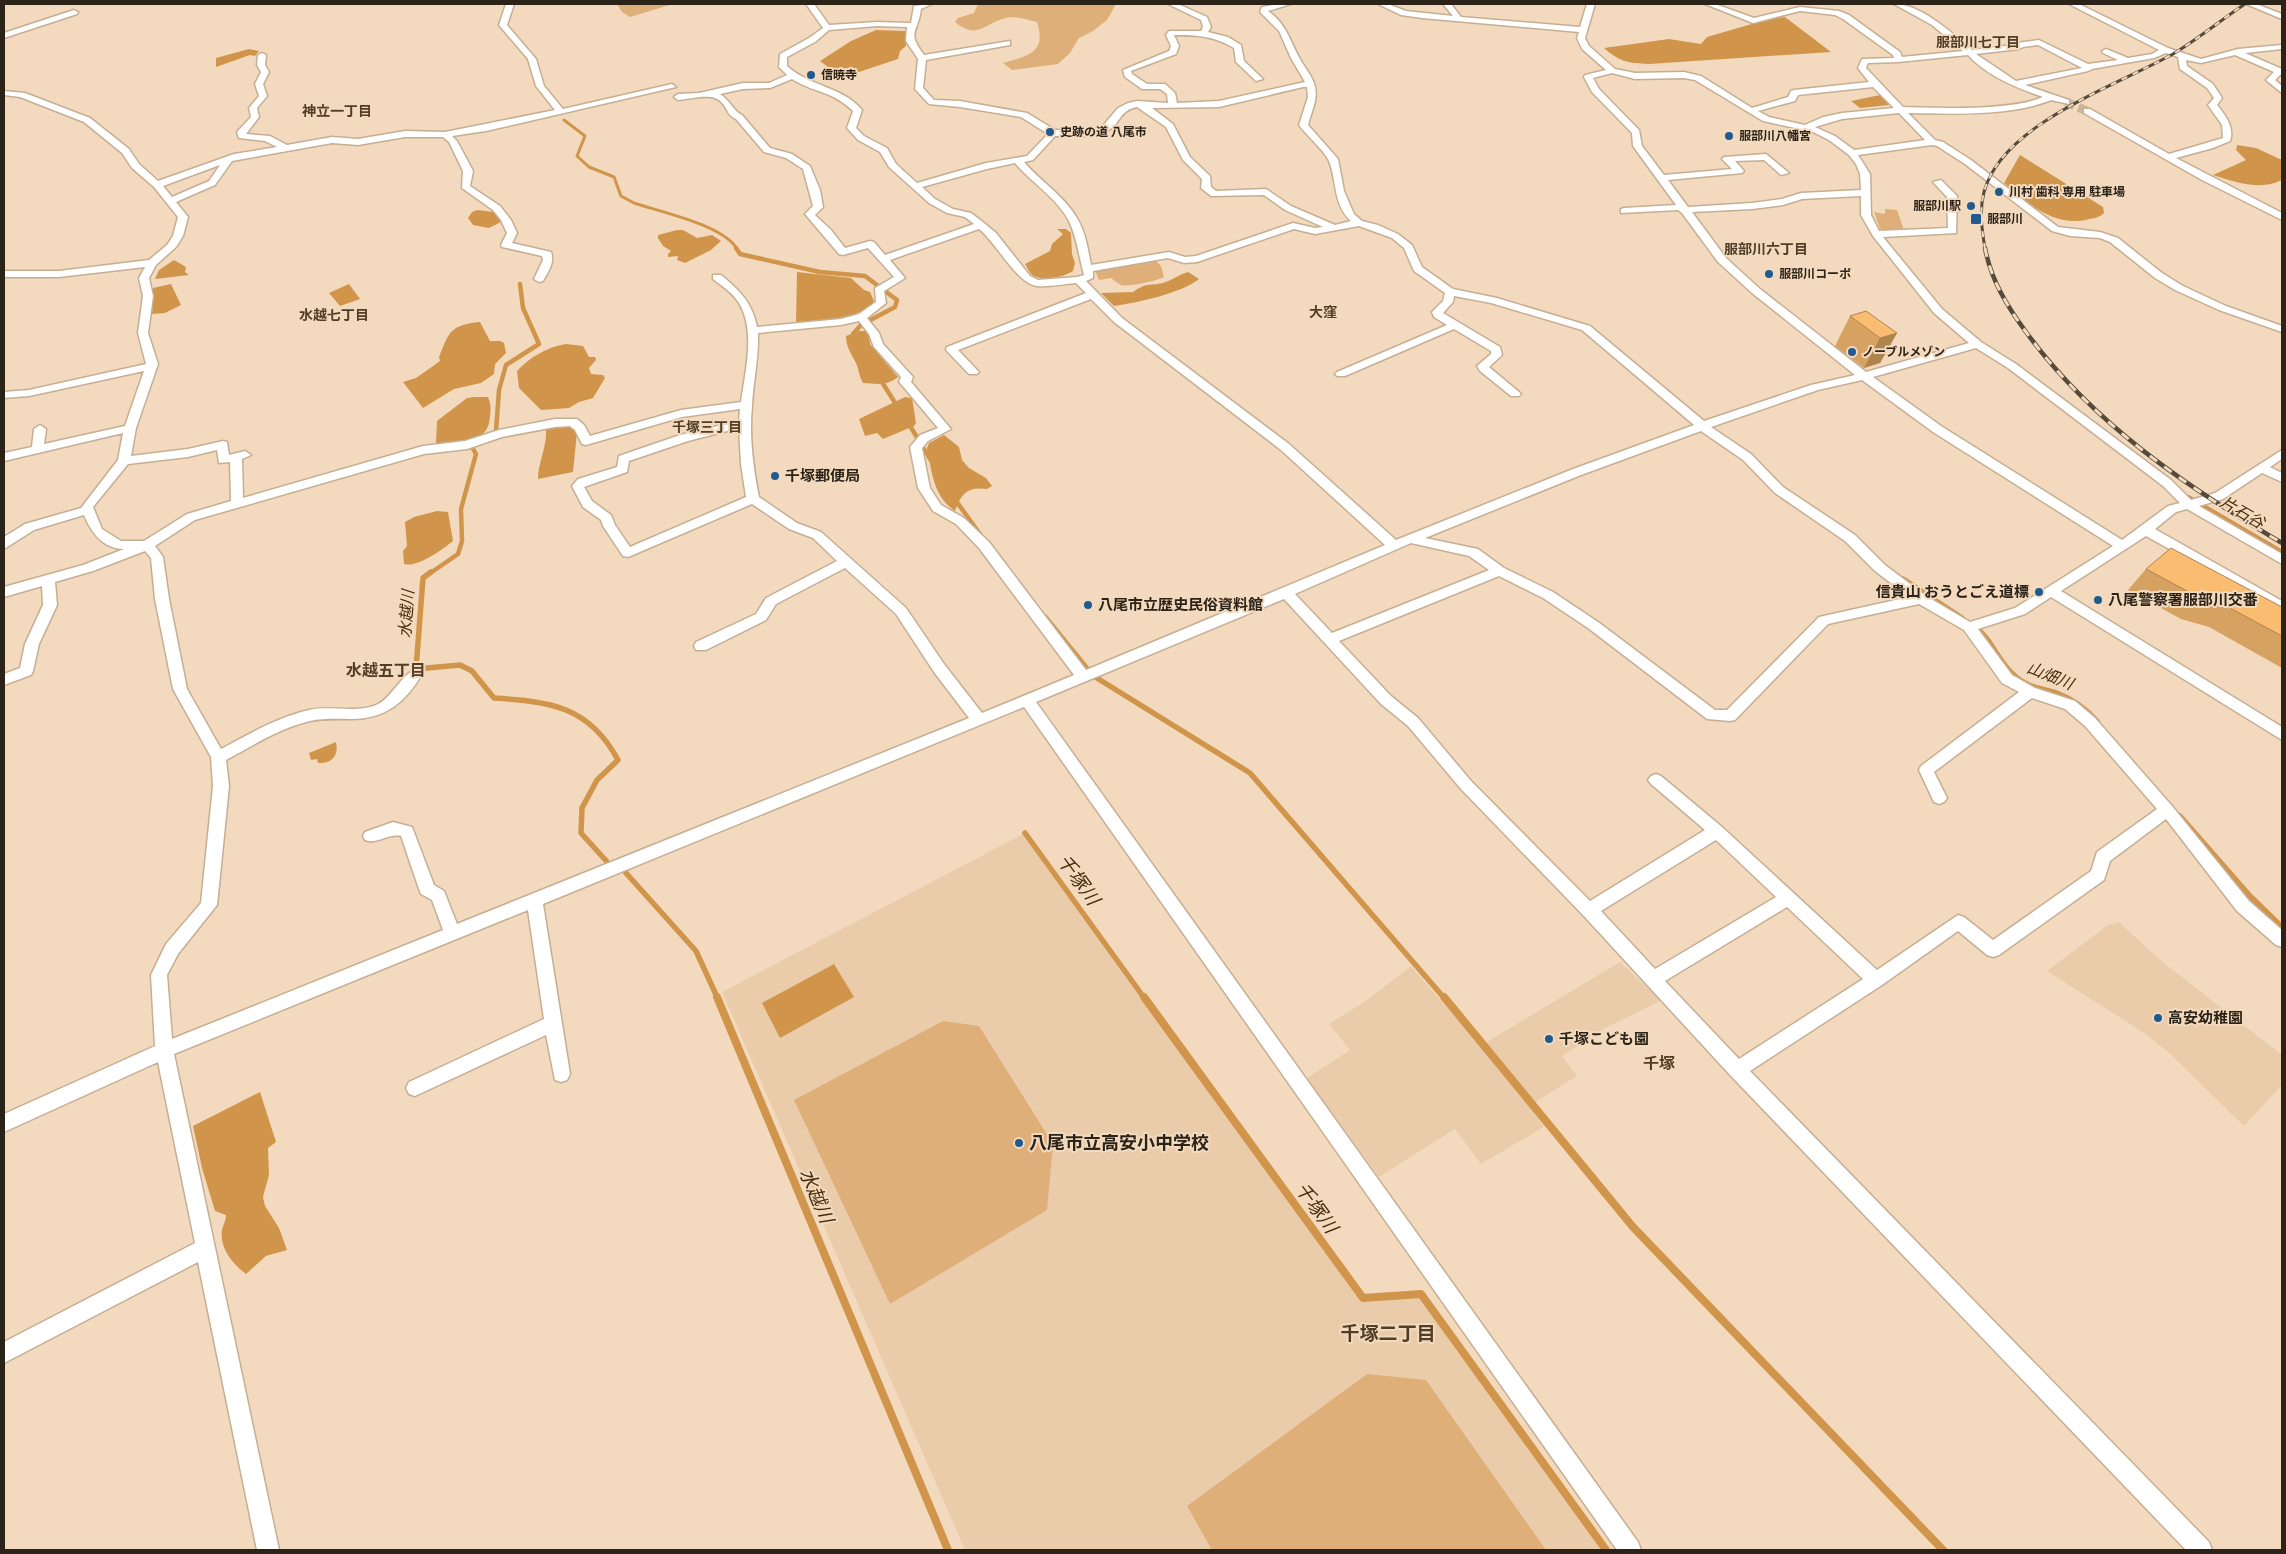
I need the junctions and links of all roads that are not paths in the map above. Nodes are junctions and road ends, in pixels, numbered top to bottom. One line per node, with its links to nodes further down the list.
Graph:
1 (510, 4): 50 (street)
2 (810, 4): 18 (street)
3 (928, 4): 17 (street)
4 (1172, 4): 20 (street)
5 (1287, 4): 39 (street)
6 (1382, 4): 16 (street)
7 (1447, 4): 16 (street)
8 (1591, 4): 19 (street)
9 (1709, 4): 31 (street)
10 (1898, 4): 26 (street)
11 (2073, 4): 25 (street)
12 (2278, 4): 13 (street)
13 (2256, 6): 15 (street)
14 (74, 12): 21 (street)
15 (2282, 17)
16 (1458, 18): 19 (street)
17 (913, 25): 18 (street); 30 (street)
18 (827, 28): 35 (street)
19 (1584, 30): 34 (street)
20 (1203, 33): 36 (street); 48 (street)
21 (4, 36)
22 (1007, 43): 30 (street)
23 (2282, 47): 27 (street)
24 (2106, 50): 32 (street)
25 (2165, 50): 29 (street); 32 (street)
26 (1969, 51): 31 (street); 33 (street); 38 (street)
27 (2236, 52): 29 (street); 41 (street)
28 (262, 55): 57 (street)
29 (2182, 56): 59 (street)
30 (922, 58): 54 (street)
31 (1898, 60): 37 (street)
32 (2127, 61): 33 (street)
33 (2087, 67): 38 (street)
34 (1612, 71): 51 (street); 63 (street)
35 (792, 76): 43 (street); 66 (street)
36 (1259, 79)
37 (1875, 84): 49 (street); 51 (street)
38 (2015, 84): 45 (street)
39 (1311, 85): 48 (street); 72 (street)
40 (672, 87): 50 (street)
41 (2282, 90)
42 (4, 93): 65 (street)
43 (713, 94): 44 (street); 76 (street)
44 (678, 97)
45 (2050, 98): 46 (street); 49 (street)
46 (2066, 102)
47 (1141, 104): 48 (street); 54 (street); 74 (street)
48 (1173, 106)
49 (1902, 110): 53 (street); 56 (street)
50 (560, 111): 55 (street)
51 (1751, 111): 53 (street)
52 (2087, 111): 59 (street)
53 (1807, 127): 58 (street)
54 (1053, 132): 61 (street)
55 (446, 135): 57 (street); 81 (street)
56 (1932, 142): 58 (street); 87 (street)
57 (284, 147): 60 (street)
58 (1852, 153): 67 (street)
59 (2168, 157): 71 (street)
60 (229, 158): 65 (street); 68 (street)
61 (1018, 161): 66 (street); 78 (street)
62 (1784, 173): 63 (street)
63 (1661, 178): 69 (street)
64 (1938, 182): 75 (street)
65 (157, 185): 68 (street)
66 (916, 186): 73 (street)
67 (1867, 193): 69 (street); 75 (street)
68 (170, 200): 77 (street)
69 (1682, 208): 70 (street); 93 (street)
70 (1624, 211)
71 (2282, 217)
72 (1359, 223): 74 (street); 83 (street)
73 (981, 225): 76 (street); 82 (street)
74 (1332, 227): 78 (street)
75 (1876, 234): 89 (street)
76 (883, 259): 85 (street)
77 (152, 263): 79 (street); 90 (street)
78 (1087, 269): 82 (street)
79 (4, 274)
80 (717, 277): 88 (street)
81 (539, 279)
82 (1079, 280): 84 (street)
83 (1450, 292): 86 (street); 99 (street)
84 (1094, 294): 91 (street); 118 (street)
85 (861, 317): 88 (street); 132 (street)
86 (1455, 325): 92 (street); 94 (street)
87 (2282, 329)
88 (752, 331): 96 (street)
89 (1977, 344): 93 (street); 111 (street)
90 (151, 366): 95 (street); 100 (street)
91 (973, 372)
92 (1341, 374)
93 (1864, 376): 99 (street); 117 (street)
94 (1515, 394)
95 (4, 395)
96 (746, 406): 97 (street); 98 (street)
97 (690, 413): 102 (street); 110 (street)
98 (747, 423): 102 (street); 109 (street)
99 (1702, 426): 114 (street); 126 (street)
100 (130, 428): 103 (street); 106 (street)
101 (40, 429): 103 (street)
102 (696, 434): 109 (street)
103 (38, 450): 105 (street)
104 (2282, 454): 107 (street)
105 (4, 458)
106 (124, 461): 110 (street); 112 (street)
107 (2262, 468): 108 (street); 111 (street)
108 (2282, 478)
109 (753, 499): 120 (street)
110 (237, 503): 116 (street)
111 (2189, 505): 113 (street); 119 (street)
112 (88, 510): 115 (street); 116 (street)
113 (2146, 530): 117 (street); 127 (street)
114 (1410, 539): 118 (street); 121 (street)
115 (4, 545)
116 (147, 545): 122 (street); 138 (street)
117 (2121, 545): 123 (street)
118 (1395, 547): 125 (street)
119 (2282, 560)
120 (845, 562): 130 (street); 136 (street)
121 (1500, 571): 126 (street); 129 (street)
122 (48, 579): 124 (street); 133 (street)
123 (2051, 591): 128 (street); 137 (street)
124 (4, 592)
125 (1286, 593): 129 (street); 132 (street)
126 (1921, 599): 128 (street)
127 (2282, 607)
128 (1969, 627): 134 (street)
129 (1328, 640): 146 (street)
130 (701, 646)
131 (415, 674): 138 (street)
132 (1089, 675): 135 (street)
133 (4, 680)
134 (2030, 692): 140 (street); 141 (street)
135 (1027, 700): 136 (street); 160 (street)
136 (979, 720): 145 (street)
137 (2282, 734)
138 (218, 757): 152 (street)
139 (1656, 780): 142 (street)
140 (1939, 798)
141 (2167, 810): 148 (street); 150 (street)
142 (1717, 831): 144 (street); 146 (street)
143 (371, 836): 147 (street)
144 (1788, 898): 149 (street); 150 (street)
145 (534, 899): 147 (street); 151 (street)
146 (1589, 910): 149 (street)
147 (452, 932): 152 (street)
148 (2282, 940)
149 (1653, 979): 153 (street)
150 (1876, 980): 153 (street)
151 (553, 1023): 154 (street); 155 (street)
152 (164, 1050): 156 (street); 157 (street)
153 (1737, 1070): 161 (street)
154 (561, 1074)
155 (415, 1088)
156 (4, 1123)
157 (206, 1248): 158 (street); 159 (street)
158 (4, 1353)
159 (268, 1550)
160 (1630, 1550)
161 (2201, 1550)

